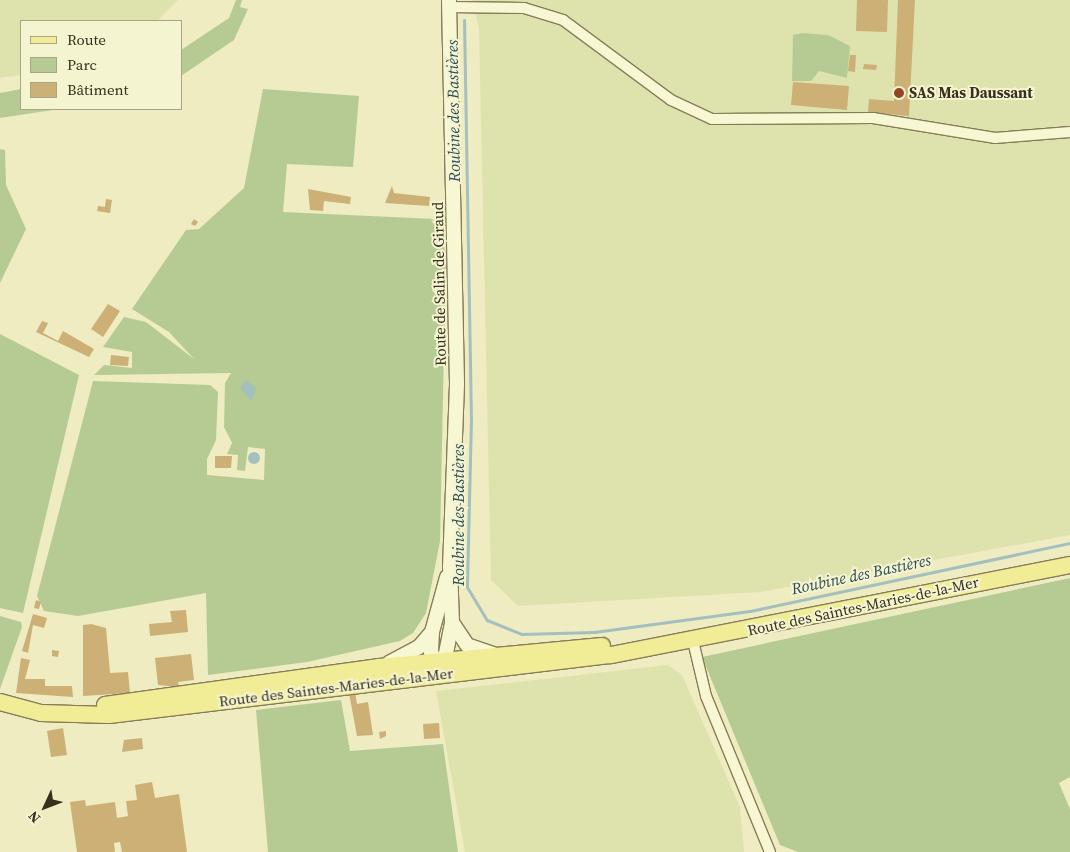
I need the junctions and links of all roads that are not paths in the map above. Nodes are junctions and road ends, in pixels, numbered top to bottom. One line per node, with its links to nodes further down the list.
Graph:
1 (449, 4): 2 (street); 4 (main road, Route de Salin de Giraud)
2 (1070, 132)
3 (1066, 564): 7 (main road, Route des Saintes-Maries-de-la-Mer)
4 (450, 567): 5 (main road, Route de Salin de Giraud); 6 (main road, Route de Salin de Giraud)
5 (452, 624): 9 (main road); 10 (main road, Route de Salin de Giraud)
6 (432, 632): 10 (main road, Route de Salin de Giraud); 11 (main road)
7 (693, 641): 8 (main road, Route des Saintes-Maries-de-la-Mer); 13 (street)
8 (667, 644): 9 (main road, Route des Saintes-Maries-de-la-Mer); 10 (main road, Route des Saintes-Maries-de-la-Mer)
9 (494, 654): 10 (main road, Route des Saintes-Maries-de-la-Mer)
10 (441, 665): 11 (main road, Route des Saintes-Maries-de-la-Mer); 12 (main road, Route des Saintes-Maries-de-la-Mer)
11 (379, 667): 12 (main road, Route des Saintes-Maries-de-la-Mer)
12 (3, 703)
13 (770, 852)

